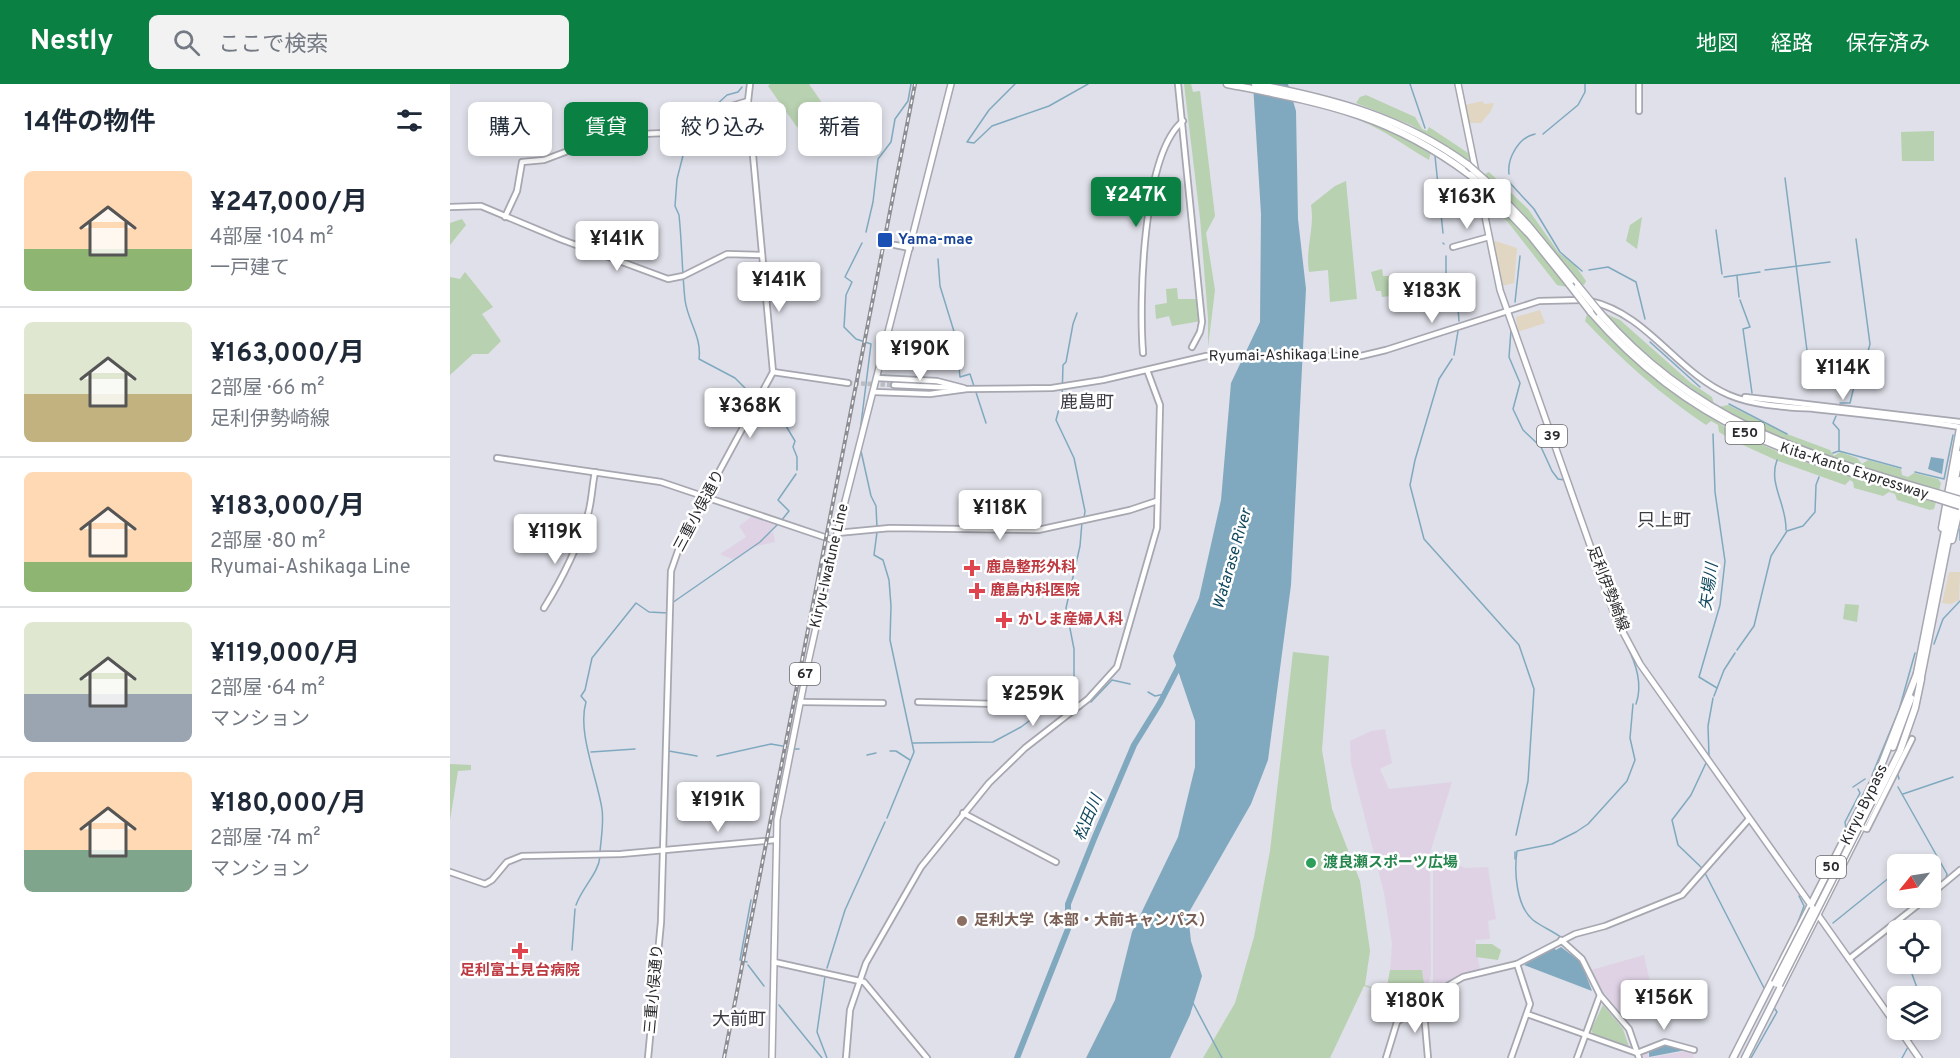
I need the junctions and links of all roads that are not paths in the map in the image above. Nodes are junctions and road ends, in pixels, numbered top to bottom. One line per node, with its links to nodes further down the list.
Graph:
1 (750, 84): 8 (street)
2 (951, 84): 17 (main road, Kiryu-Iwafune Line / 67)
3 (1178, 84): 11 (street)
4 (1227, 84): 9 (highway, Kita-Kanto Expressway / E50)
5 (1255, 84): 9 (highway, Kita-Kanto Expressway / E50)
6 (1458, 84): 14 (main road, 足利伊勢崎線 / 39)
7 (1639, 84): 10 (street)
8 (748, 101): 13 (street); 18 (street)
9 (1360, 111): 36 (highway, Kita-Kanto Expressway / E50, bridge); 36 (highway, Kita-Kanto Expressway / E50, bridge)
10 (1639, 111)
11 (1183, 121): 20 (street); 21 (street)
12 (450, 207): 13 (street)
13 (506, 217): 18 (street)
14 (1489, 237): 16 (street); 19 (main road, 足利伊勢崎線 / 39)
15 (896, 245): 17 (street)
16 (1453, 247)
17 (910, 248): 24 (main road, Kiryu-Iwafune Line / 67)
18 (762, 255): 23 (street)
19 (1508, 311): 22 (street, Ryumai-Ashikaga Line); 28 (street, Ryumai-Ashikaga Line); 54 (main road, 足利伊勢崎線 / 39)
20 (1192, 347)
21 (1143, 353)
22 (1147, 370): 27 (street, Ryumai-Ashikaga Line); 39 (street)
23 (773, 372): 25 (street); 37 (street, 三重小俣通り)
24 (877, 378): 27 (street, Ryumai-Ashikaga Line); 29 (main road, Kiryu-Iwafune Line / 67)
25 (848, 383)
26 (894, 385): 27 (street)
27 (966, 389): 29 (street, Ryumai-Ashikaga Line)
28 (1720, 389): 30 (street, Ryumai-Ashikaga Line); 31 (street)
29 (874, 392): 41 (main road, Kiryu-Iwafune Line / 67)
30 (1960, 422)
31 (1960, 428): 43 (highway, 50)
32 (1960, 454): 43 (highway, 50)
33 (496, 458): 34 (street)
34 (595, 472): 37 (street); 44 (street)
35 (1960, 480): 43 (highway, Kiryu Bypass / 50)
36 (1932, 494): 38 (highway, Kita-Kanto Expressway / E50, bridge); 40 (highway, Kita-Kanto Expressway / E50, bridge)
37 (707, 499): 42 (street); 58 (street, 三重小俣通り)
38 (1960, 500)
39 (1157, 501): 41 (street); 50 (street)
40 (1960, 506): 43 (highway, 50)
41 (837, 533): 42 (main road, Kiryu-Iwafune Line / 67)
42 (836, 541): 47 (main road, Kiryu-Iwafune Line / 67)
43 (1940, 571): 45 (highway, Kiryu Bypass / 50); 46 (highway, Kiryu Bypass / 50)
44 (544, 608)
45 (1918, 670): 52 (highway, Kiryu Bypass / 50); 55 (highway, 50)
46 (1921, 679): 52 (highway, Kiryu Bypass / 50); 56 (highway, 50)
47 (800, 702): 49 (street); 57 (main road, Kiryu-Iwafune Line / 67)
48 (918, 702): 50 (street)
49 (884, 703)
50 (1079, 706): 53 (street)
51 (1912, 739): 56 (street)
52 (1870, 800): 71 (highway, Kiryu Bypass / 50, bridge)
53 (963, 813): 59 (street); 70 (street)
54 (1749, 819): 63 (main road, 足利伊勢崎線 / 39); 66 (street)
55 (1852, 824): 56 (street); 63 (highway, 50)
56 (1862, 829): 65 (highway, 50)
57 (775, 840): 58 (street); 68 (main road, Kiryu-Iwafune Line / 67)
58 (664, 850): 61 (street); 80 (street, 三重小俣通り)
59 (1056, 862)
60 (1960, 870): 62 (street)
61 (450, 872)
62 (1941, 886)
63 (1810, 905): 65 (main road, 足利伊勢崎線 / 39); 88 (highway, 50)
64 (1914, 908): 67 (street)
65 (1818, 916): 67 (main road, 足利伊勢崎線 / 39); 89 (highway, 50)
66 (1561, 940): 69 (street); 72 (street)
67 (1849, 959): 74 (main road, 足利伊勢崎線 / 39)
68 (774, 962): 70 (street); 81 (main road, Kiryu-Iwafune Line / 67)
69 (1517, 964): 73 (street); 75 (street)
70 (860, 980): 82 (street); 83 (street)
71 (1777, 984): 88 (highway, Kiryu Bypass / 50); 89 (highway, Kiryu Bypass / 50)
72 (1600, 995): 76 (street); 79 (street)
73 (1423, 1001): 84 (street); 85 (street)
74 (1887, 1013)
75 (1527, 1014): 76 (street); 86 (street)
76 (1585, 1035): 79 (street); 87 (street)
77 (1906, 1040): 90 (main road, 足利伊勢崎線 / 39)
78 (1694, 1050): 79 (street)
79 (1638, 1055)
80 (648, 1058)
81 (772, 1058)
82 (846, 1058)
83 (927, 1058)
84 (1386, 1058)
85 (1428, 1058)
86 (1511, 1058)
87 (1577, 1058)
88 (1735, 1058)
89 (1744, 1058)
90 (1919, 1058)

